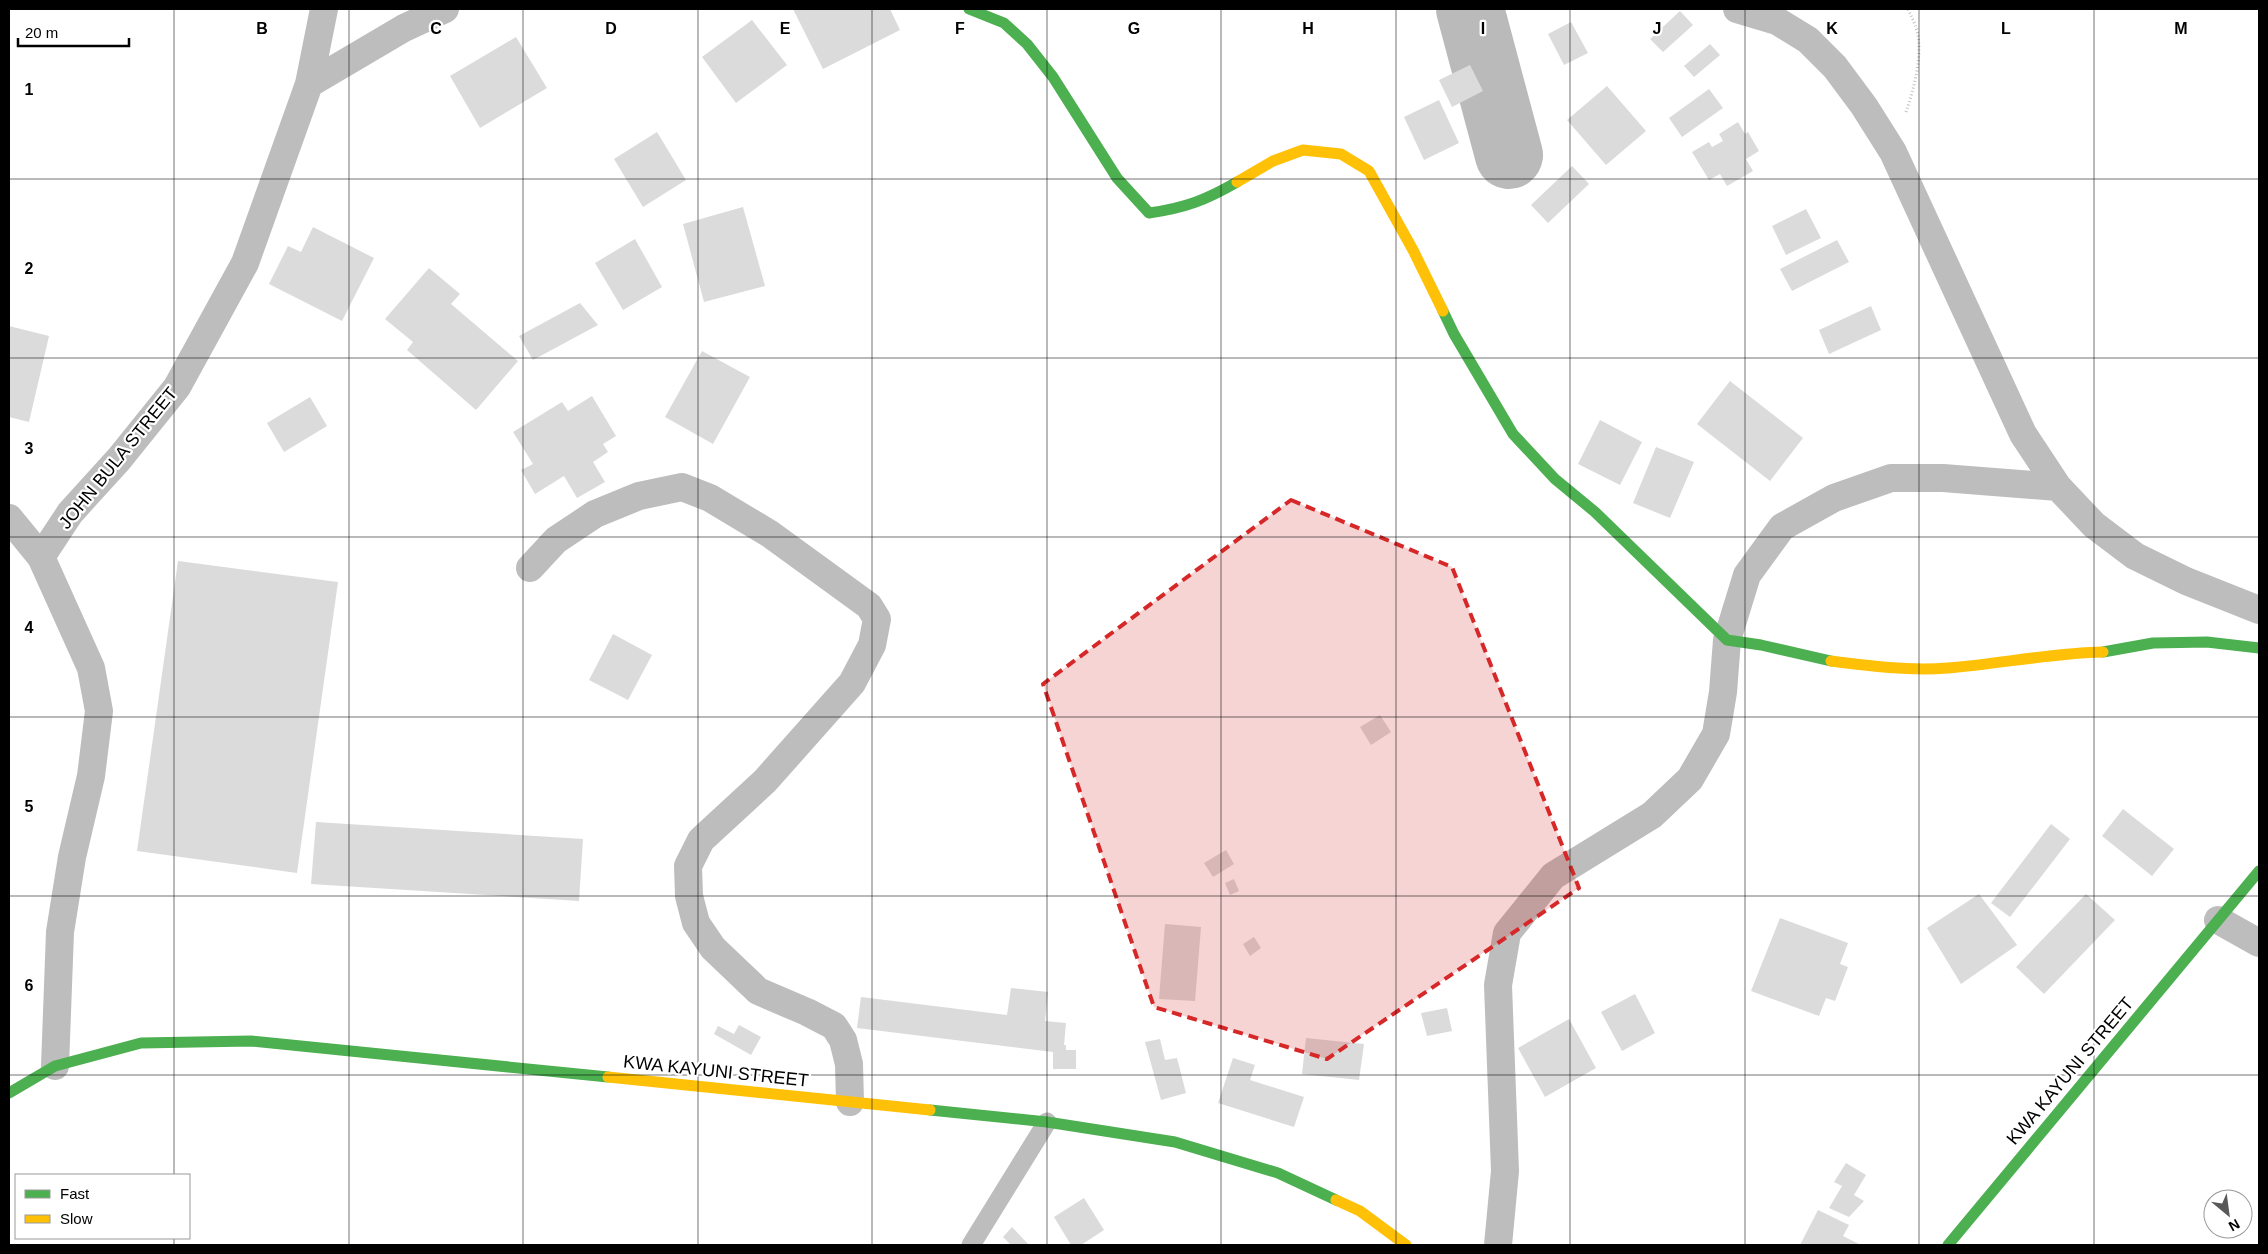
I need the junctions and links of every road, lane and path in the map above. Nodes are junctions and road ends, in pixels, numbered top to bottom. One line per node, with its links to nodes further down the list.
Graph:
1 (324, 9): 6 (street, JOHN BULA STREET)
2 (445, 9): 6 (street)
3 (968, 9): 13 (street)
4 (1737, 9): 7 (street)
5 (1908, 9): 7 (path)
6 (309, 84): 10 (street, JOHN BULA STREET)
7 (1893, 152): 8 (street)
8 (2058, 487): 12 (street); 13 (street)
9 (9, 518): 10 (street)
10 (41, 557): 18 (street)
11 (530, 568): 20 (street)
12 (2259, 610)
13 (1727, 640): 14 (street); 24 (street)
14 (2259, 648)
15 (2259, 871): 16 (street, KWA KAYUNI STREET)
16 (2218, 920): 17 (street); 25 (street, KWA KAYUNI STREET)
17 (2259, 943)
18 (55, 1066): 19 (street, KWA KAYUNI STREET); 20 (street, KWA KAYUNI STREET)
19 (9, 1093)
20 (850, 1102): 21 (street, KWA KAYUNI STREET)
21 (1047, 1122): 22 (lane); 23 (street, KWA KAYUNI STREET)
22 (971, 1245)
23 (1406, 1245)
24 (1498, 1245)
25 (1948, 1245)

